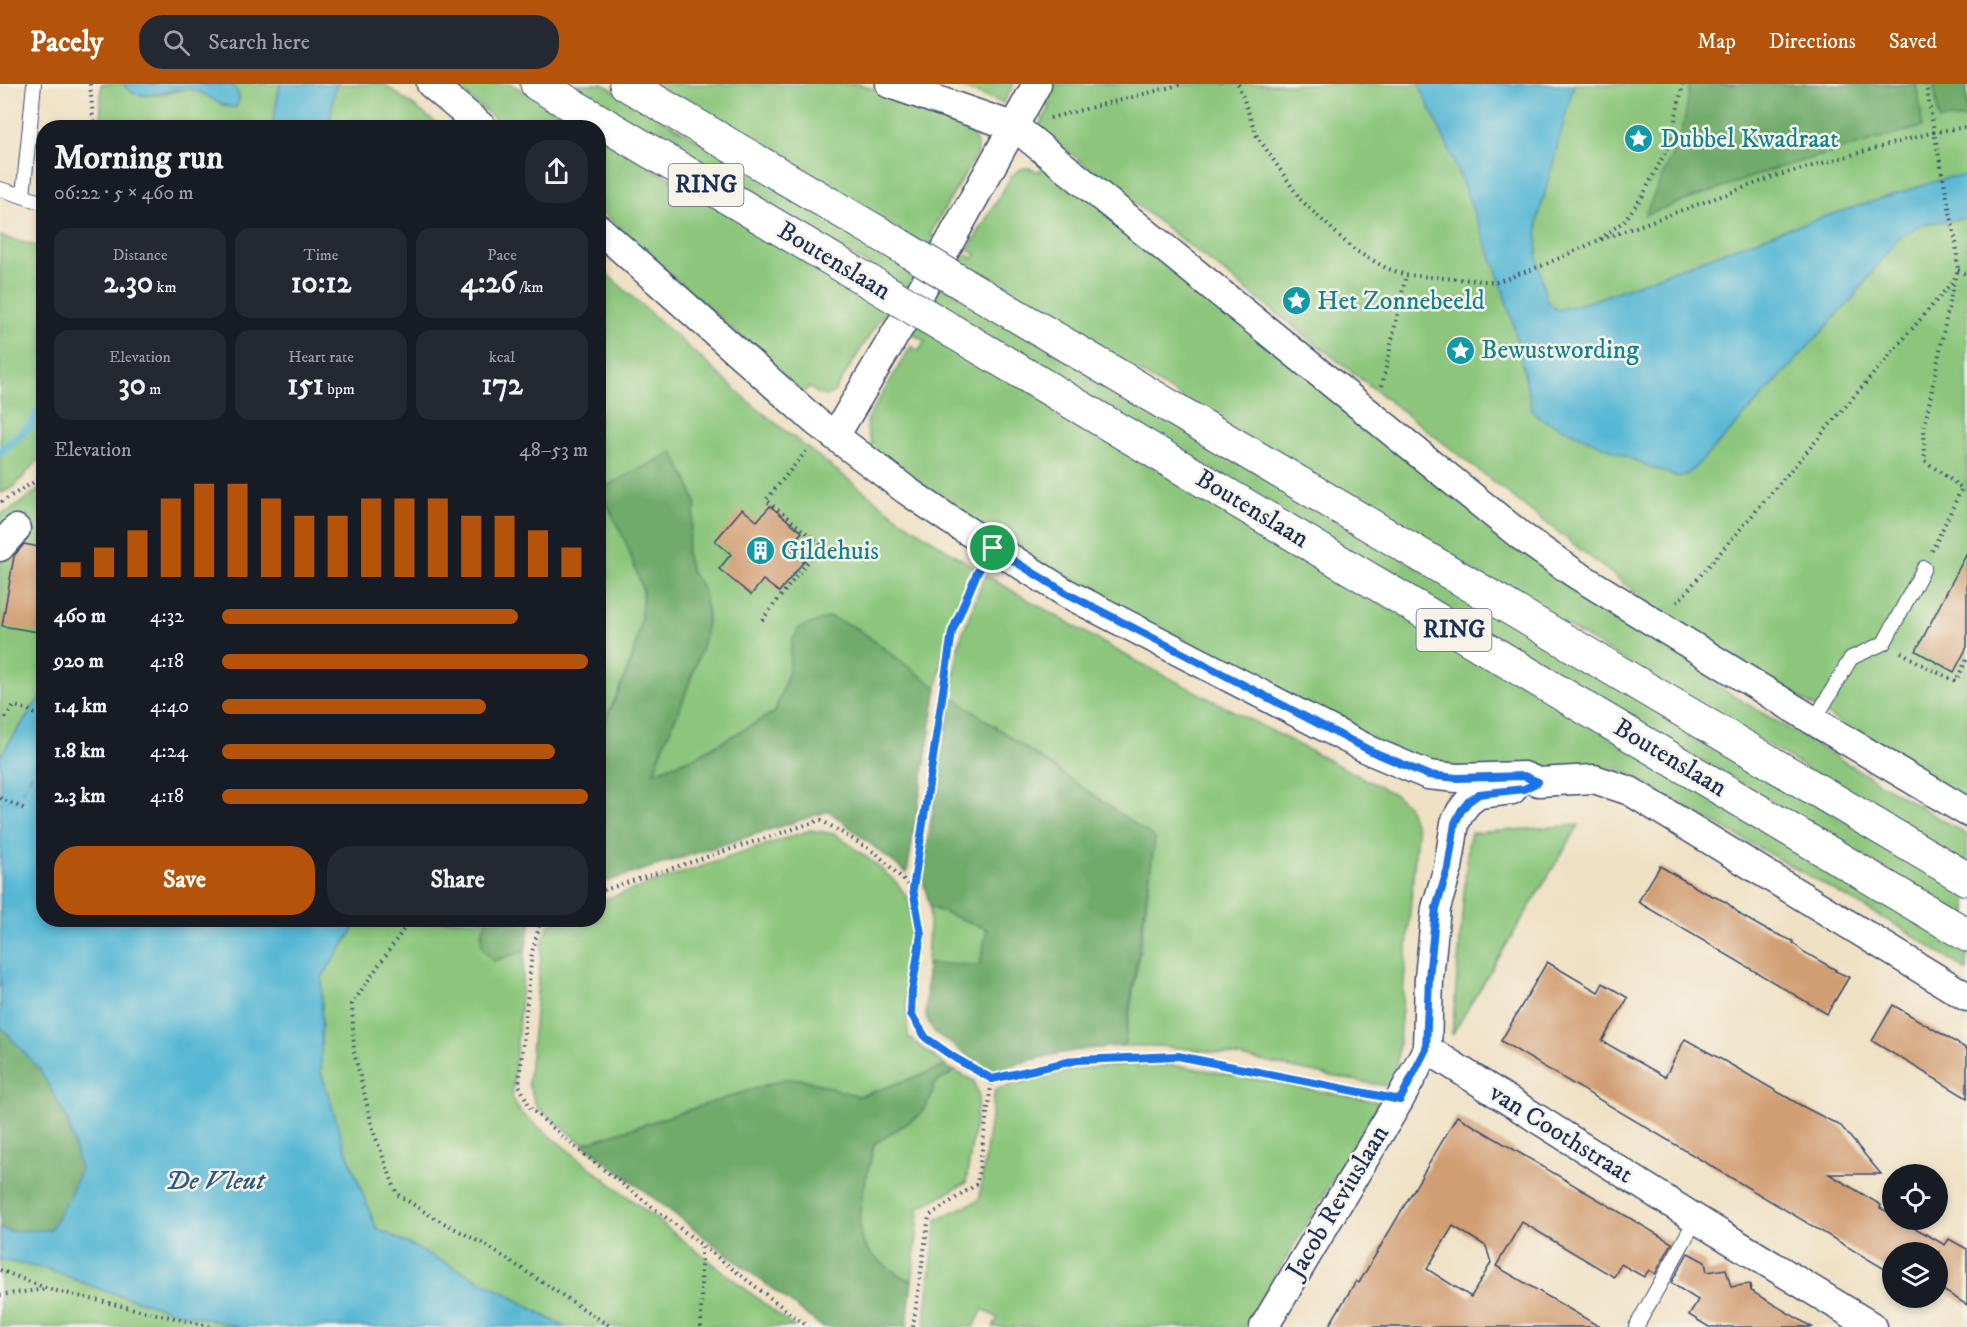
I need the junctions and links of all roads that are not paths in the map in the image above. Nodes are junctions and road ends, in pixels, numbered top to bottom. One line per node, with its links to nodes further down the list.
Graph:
1 (34, 84): 12 (lane)
2 (431, 84): 7 (street)
3 (537, 84): 8 (main road, Boutenslaan / RING, bridge)
4 (626, 84): 20 (main road, Boutenslaan / RING, bridge)
5 (890, 84): 10 (street)
6 (1037, 84): 10 (street)
7 (474, 120)
8 (598, 120)
9 (606, 125): 21 (main road, Boutenslaan / RING, bridge)
10 (1015, 127): 15 (street); 17 (street)
11 (0, 189): 12 (lane)
12 (23, 196): 13 (lane)
13 (36, 200)
14 (606, 235): 15 (street, Boutenslaan)
15 (830, 432): 18 (street, Boutenslaan)
16 (1924, 568): 17 (lane)
17 (1814, 721): 19 (street)
18 (1538, 782): 22 (street, Boutenslaan); 23 (street, Jacob Reviuslaan)
19 (1967, 812)
20 (1967, 879)
21 (1967, 935)
22 (1967, 996)
23 (1426, 1049): 24 (street, van Coothstraat); 25 (street, Jacob Reviuslaan)
24 (1695, 1219): 26 (lane); 27 (street, van Coothstraat)
25 (1264, 1327)
26 (1636, 1327)
27 (1873, 1327)

